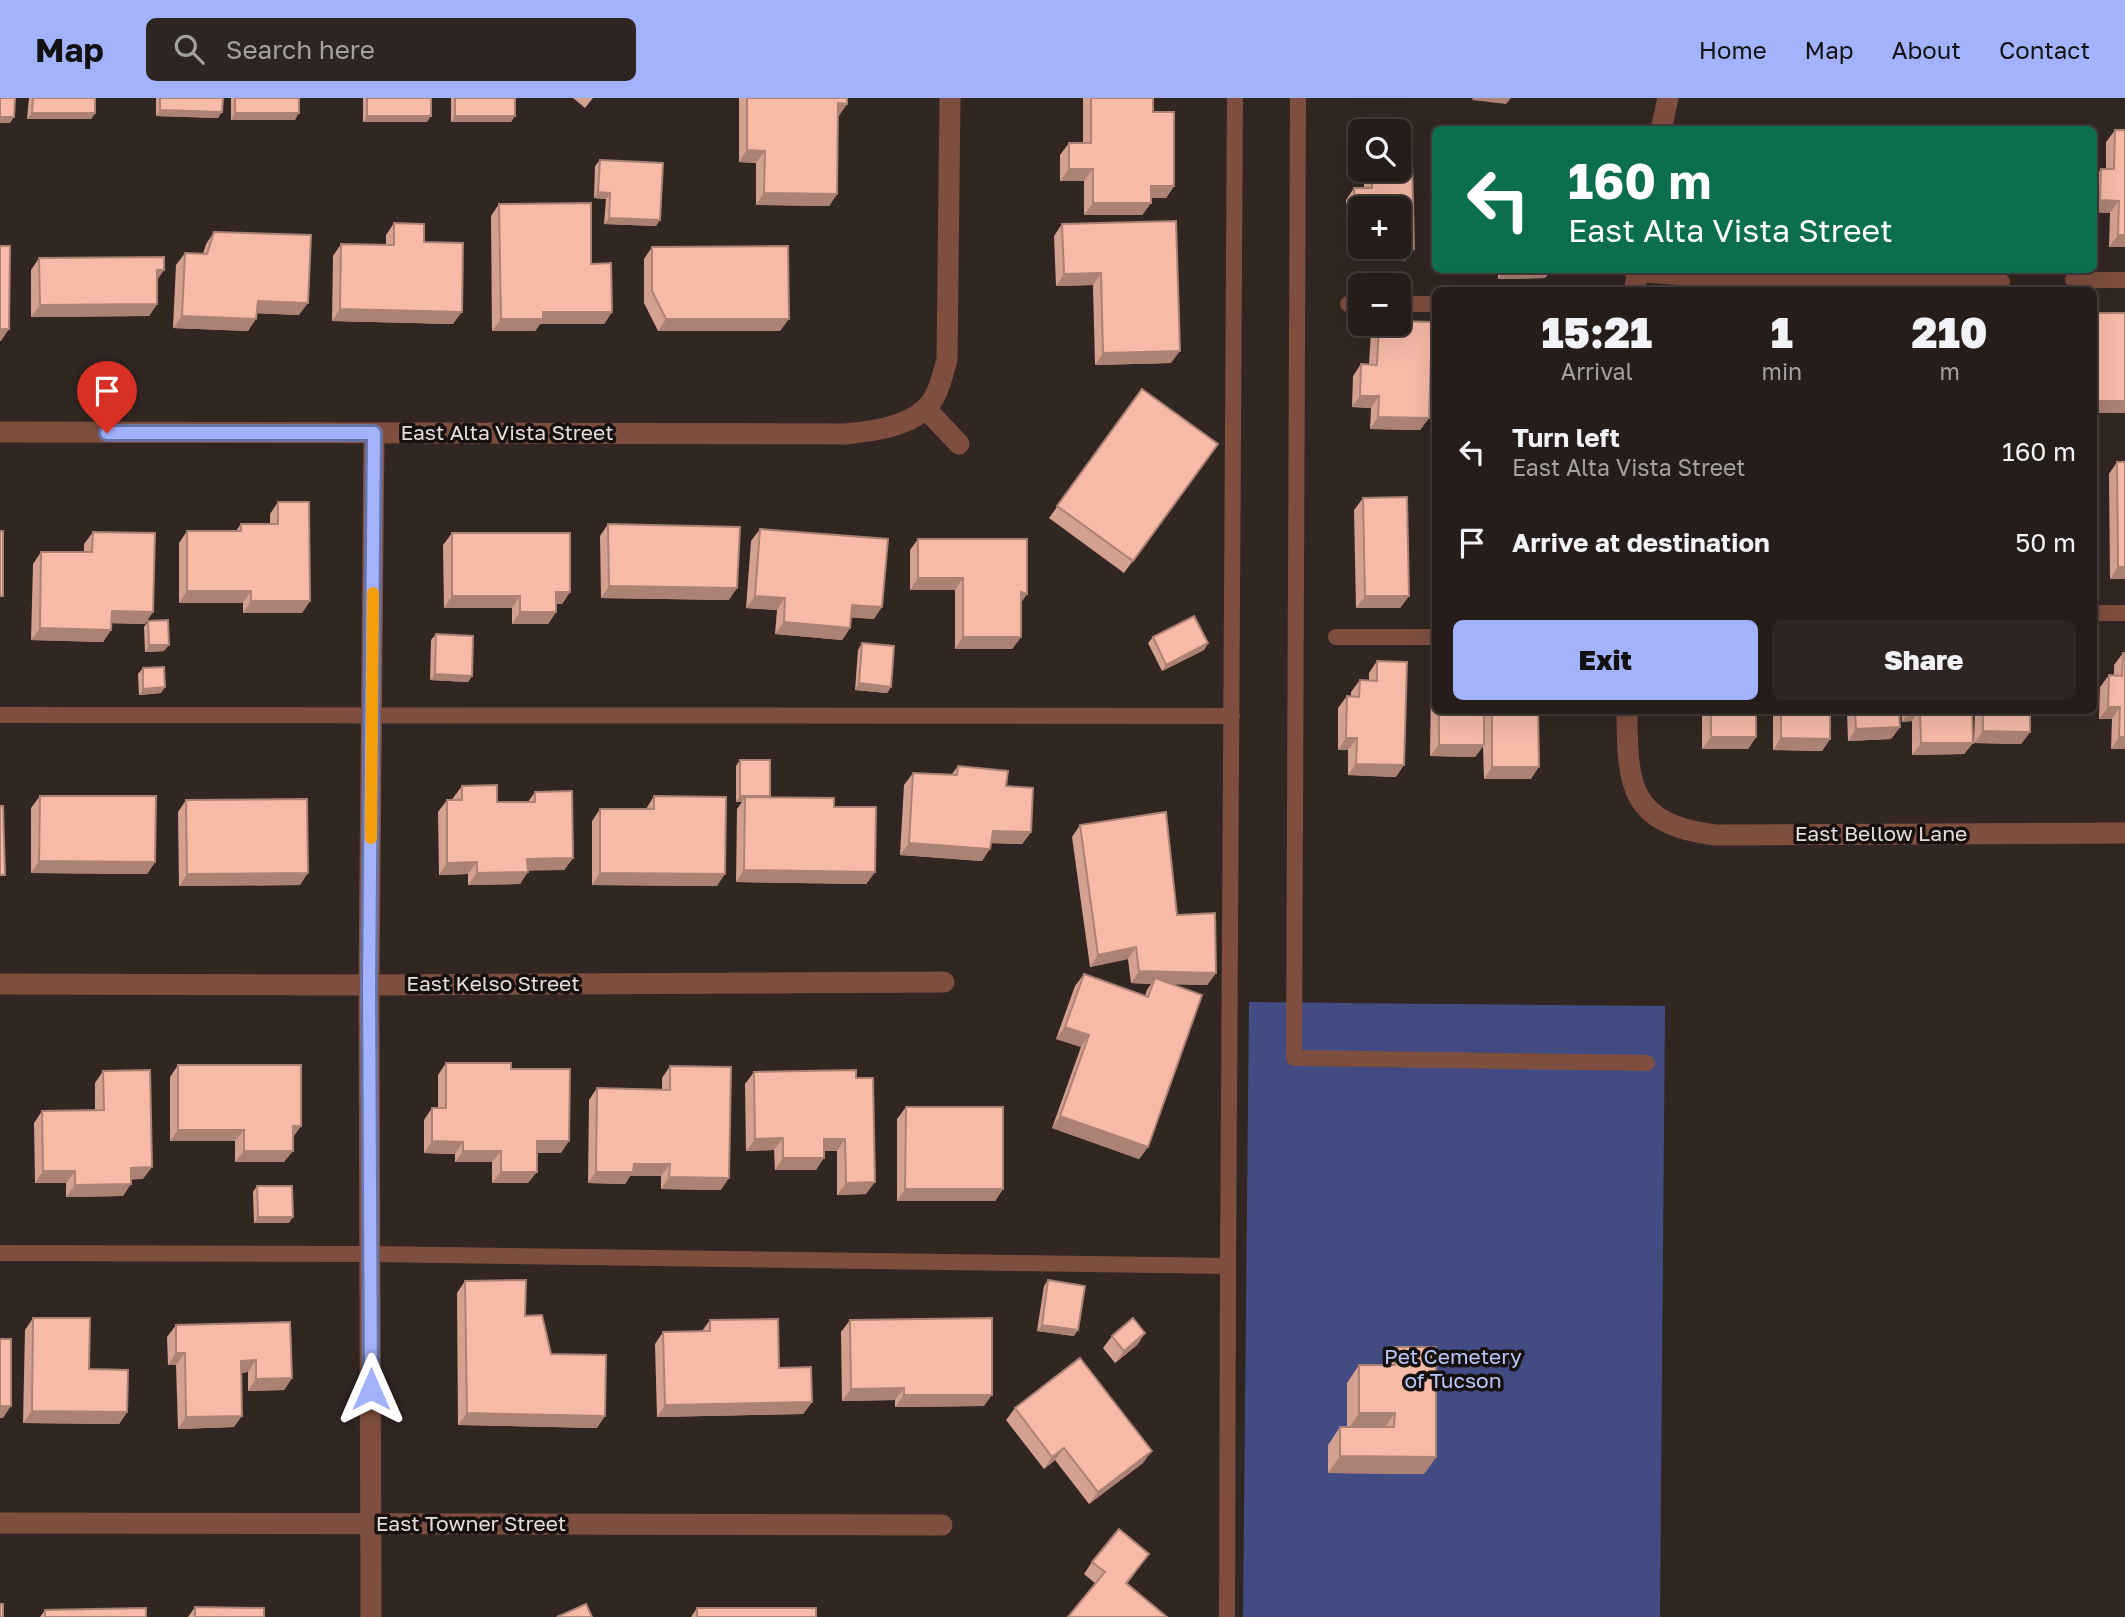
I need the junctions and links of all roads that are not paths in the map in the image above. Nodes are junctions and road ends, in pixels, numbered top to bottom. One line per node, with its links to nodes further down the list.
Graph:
1 (950, 98): 12 (street)
2 (1235, 98): 23 (lane)
3 (1298, 98): 28 (lane)
4 (1668, 98): 5 (street)
5 (1662, 126)
6 (1636, 278): 9 (lane)
7 (2073, 280): 8 (lane)
8 (2125, 280)
9 (2002, 282)
10 (1411, 304): 11 (lane)
11 (1432, 304)
12 (926, 410): 14 (street, East Alta Vista Street); 15 (street)
13 (0, 432): 14 (street, East Alta Vista Street)
14 (374, 433): 22 (street)
15 (959, 444)
16 (2097, 613): 17 (lane)
17 (2125, 613)
18 (1336, 637): 19 (lane)
19 (1432, 637)
20 (1626, 714): 24 (street, East Bellow Lane)
21 (0, 715): 22 (lane)
22 (373, 716): 23 (lane); 27 (street)
23 (1232, 716): 31 (lane)
24 (2125, 833)
25 (944, 982): 27 (street, East Kelso Street)
26 (0, 984): 27 (street, East Kelso Street)
27 (369, 985): 30 (street)
28 (1647, 1063)
29 (0, 1254): 30 (lane)
30 (371, 1254): 31 (lane); 33 (street)
31 (1228, 1266): 36 (lane)
32 (0, 1523): 33 (street, East Towner Street)
33 (372, 1523): 34 (street, East Towner Street); 35 (street)
34 (942, 1525)
35 (372, 1617)
36 (1227, 1617)

